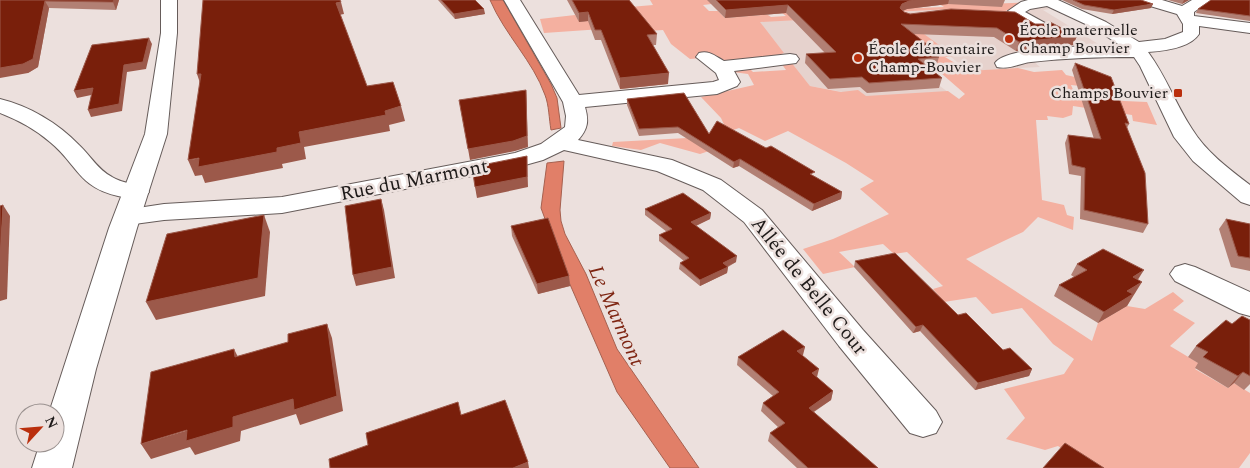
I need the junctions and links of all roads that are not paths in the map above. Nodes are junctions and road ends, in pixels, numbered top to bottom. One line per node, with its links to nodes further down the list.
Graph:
1 (169, 0): 18 (street)
2 (512, 0): 14 (street)
3 (1145, 0): 6 (street)
4 (1203, 0): 6 (street)
5 (1048, 1): 7 (street); 9 (street)
6 (1187, 16): 8 (street); 9 (street)
7 (1039, 26)
8 (1250, 28)
9 (1137, 50): 12 (street); 17 (street)
10 (705, 57): 13 (street)
11 (790, 59): 13 (street)
12 (1004, 63)
13 (724, 70): 14 (street)
14 (573, 102): 16 (street)
15 (0, 105): 18 (street)
16 (562, 144): 18 (street, Rue du Marmont); 21 (street, Allée de Belle Cour)
17 (1250, 197)
18 (132, 204): 22 (street)
19 (1185, 274): 20 (street)
20 (1250, 305)
21 (923, 422)
22 (52, 468)

